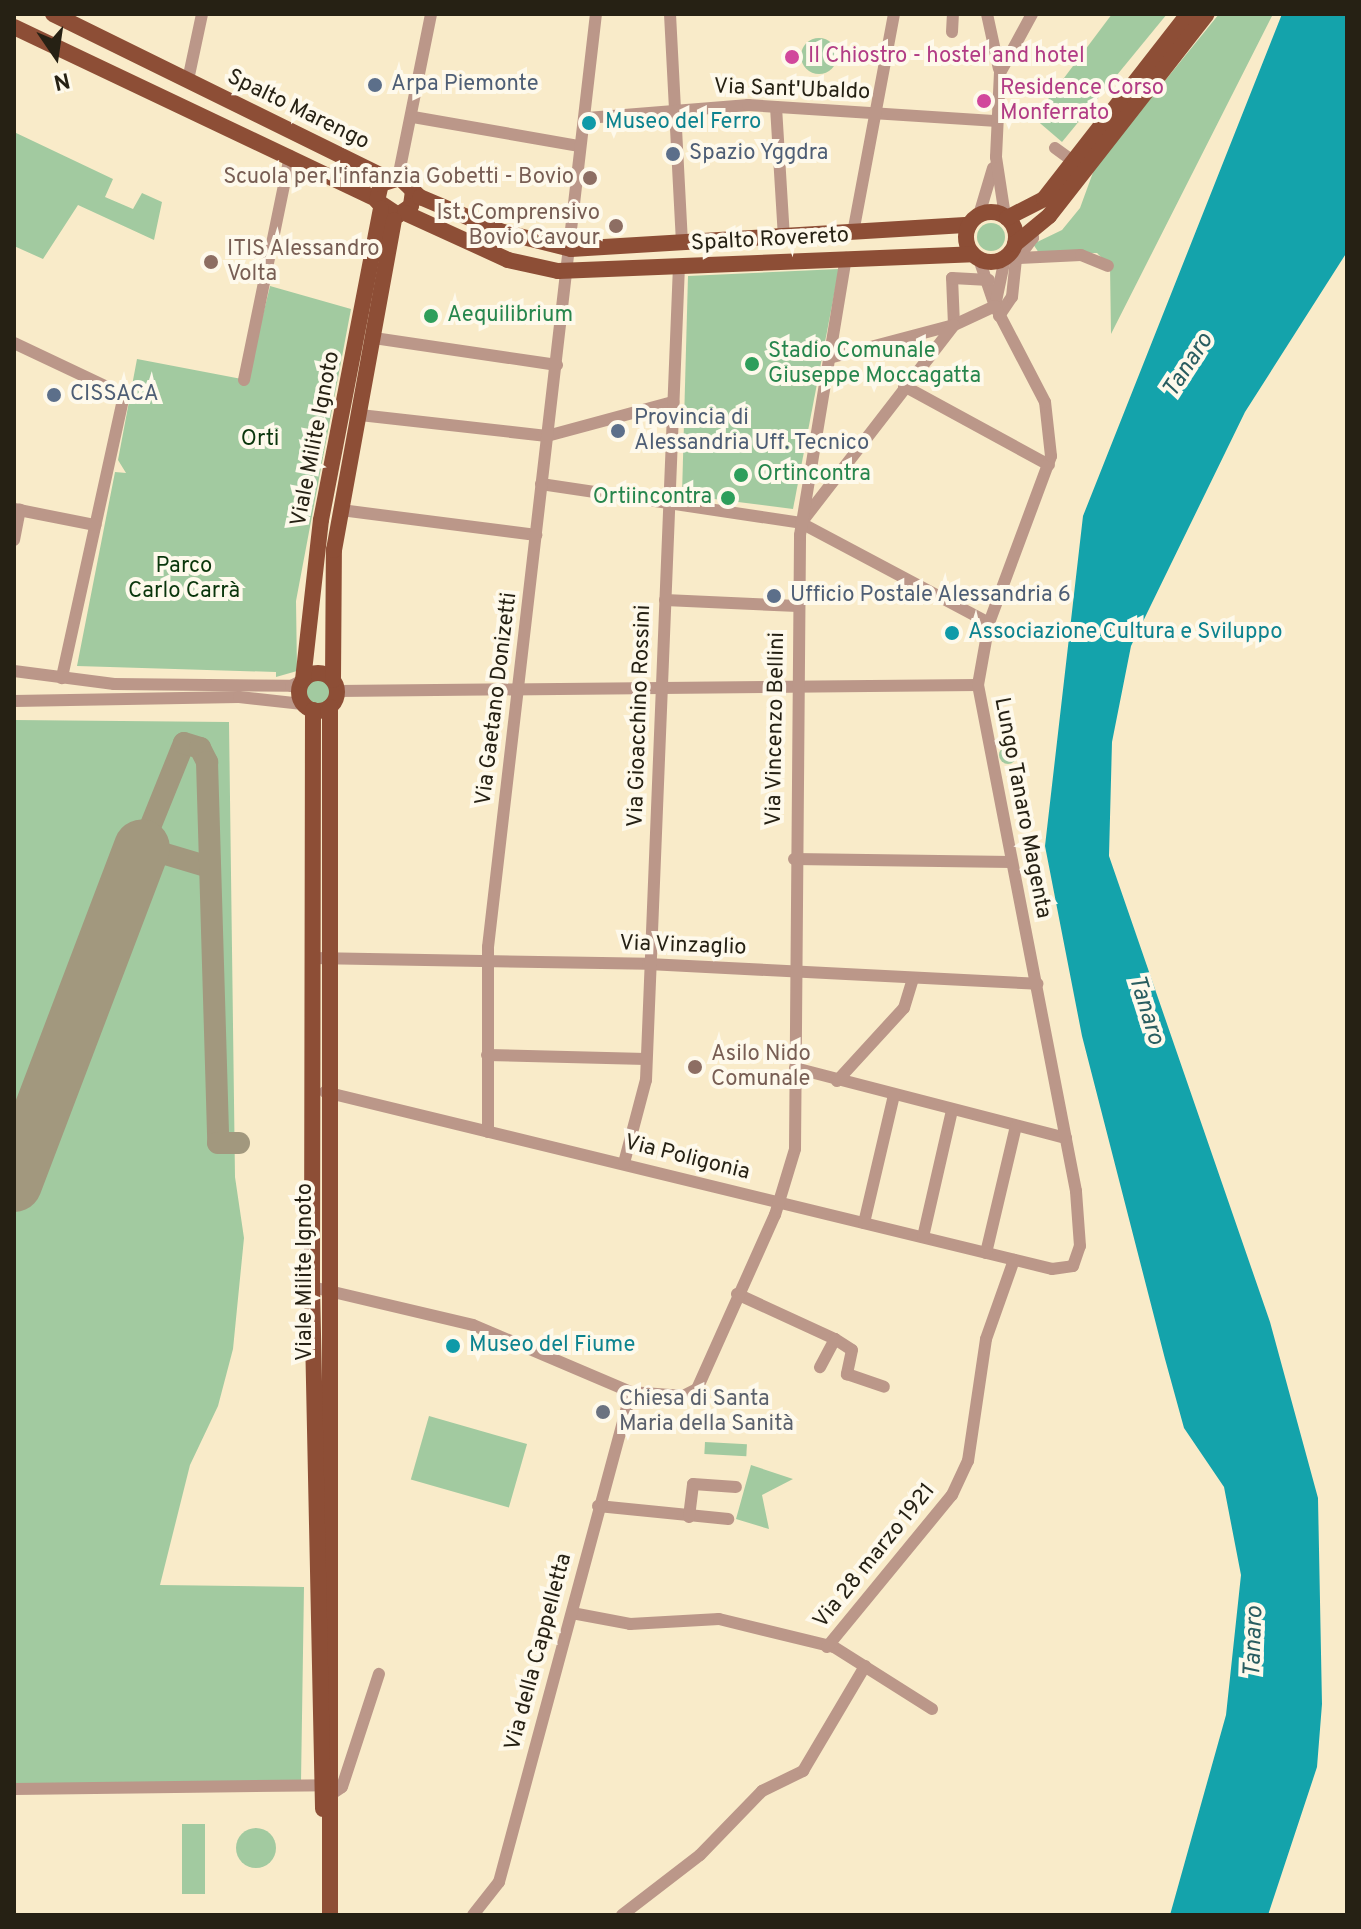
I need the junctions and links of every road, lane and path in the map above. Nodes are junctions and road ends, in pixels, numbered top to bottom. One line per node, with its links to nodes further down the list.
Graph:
1 (53, 14): 15 (main road, Spalto Marengo)
2 (202, 14): 15 (street)
3 (431, 14): 20 (street)
4 (596, 14): 21 (street, Via Gaetano Donizetti)
5 (670, 14): 17 (street)
6 (894, 14): 19 (street)
7 (953, 14): 13 (street)
8 (987, 14): 14 (street)
9 (1032, 14): 14 (street)
10 (1188, 14): 27 (main road)
11 (1207, 14): 40 (main road)
12 (14, 27): 16 (main road, Spalto Marengo)
13 (952, 32)
14 (1000, 73): 22 (street)
15 (188, 80): 16 (main road); 28 (main road, Spalto Marengo)
16 (181, 106): 25 (main road, Spalto Marengo)
17 (675, 107): 18 (street, Via Sant'Ubaldo); 21 (street, Via Sant'Ubaldo); 38 (street)
18 (776, 107): 19 (street, Via Sant'Ubaldo); 37 (street)
19 (873, 112): 22 (street, Via Sant'Ubaldo); 36 (street)
20 (413, 117): 23 (street); 28 (street)
21 (587, 118): 23 (street, Via Gaetano Donizetti)
22 (997, 121): 26 (street)
23 (580, 146): 39 (street, Via Gaetano Donizetti)
24 (1055, 148): 27 (street)
25 (290, 156): 30 (main road, Spalto Marengo); 53 (street)
26 (996, 157): 33 (street); 34 (street)
27 (1074, 162): 33 (main road)
28 (394, 178): 29 (main road, Spalto Marengo); 30 (main road)
29 (413, 191): 31 (main road); 32 (main road, Viale Milite Ignoto)
30 (379, 204): 32 (main road, Spalto Marengo); 72 (main road, Viale Milite Ignoto)
31 (457, 211): 35 (street); 39 (main road)
32 (402, 214): 35 (main road); 49 (main road, Viale Milite Ignoto)
33 (1006, 217): 34 (main road, Spalto Rovereto); 40 (main road)
34 (974, 220): 36 (main road, Spalto Rovereto); 41 (main road)
35 (443, 229): 45 (main road)
36 (853, 233): 37 (main road, Spalto Rovereto)
37 (784, 237): 38 (main road, Spalto Rovereto)
38 (682, 243): 39 (main road, Spalto Rovereto)
39 (571, 249): 45 (street, Via Gaetano Donizetti)
40 (1013, 253): 41 (main road, Spalto Rovereto); 43 (street); 47 (street)
41 (976, 256): 42 (main road, Spalto Rovereto); 46 (street, Lungo Tanaro Magenta)
42 (846, 258): 44 (main road, Spalto Rovereto); 51 (street, Via Vincenzo Bellini)
43 (1108, 266)
44 (679, 267): 45 (main road, Spalto Rovereto); 55 (street, Via Gioacchino Rossini)
45 (569, 271): 52 (street, Via Gaetano Donizetti)
46 (989, 280): 47 (street, Lungo Tanaro Magenta); 48 (street)
47 (997, 311): 48 (street); 58 (street, Lungo Tanaro Magenta)
48 (954, 325): 51 (street); 54 (street)
49 (374, 338): 52 (street); 56 (main road, Viale Milite Ignoto)
50 (14, 343): 64 (street)
51 (829, 358): 63 (street, Via Vincenzo Bellini)
52 (557, 365): 57 (street, Via Gaetano Donizetti)
53 (244, 380)
54 (904, 386): 58 (street); 63 (street)
55 (673, 402): 57 (street); 60 (street, Via Gioacchino Rossini)
56 (360, 415): 57 (street); 62 (main road, Viale Milite Ignoto)
57 (547, 436): 59 (street, Via Gaetano Donizetti)
58 (1049, 465): 69 (street, Lungo Tanaro Magenta)
59 (541, 484): 60 (street); 65 (street, Via Gaetano Donizetti)
60 (670, 502): 63 (street); 67 (street, Via Gioacchino Rossini)
61 (17, 510): 64 (street); 66 (street)
62 (341, 510): 65 (street); 73 (main road, Viale Milite Ignoto)
63 (801, 523): 68 (street, Via Vincenzo Bellini); 69 (street)
64 (95, 525): 71 (street)
65 (536, 535): 77 (street, Via Gaetano Donizetti)
66 (14, 540)
67 (665, 600): 68 (street); 76 (street, Via Gioacchino Rossini)
68 (798, 606): 75 (street, Via Vincenzo Bellini)
69 (989, 623): 74 (street, Lungo Tanaro Magenta)
70 (14, 671): 71 (street)
71 (62, 678): 72 (street)
72 (303, 680): 73 (main road); 79 (main road, Viale Milite Ignoto)
73 (335, 685): 77 (street); 79 (main road)
74 (978, 685): 75 (street); 81 (street, Lungo Tanaro Magenta)
75 (797, 687): 76 (street); 80 (street, Via Vincenzo Bellini)
76 (662, 689): 77 (street); 84 (street, Via Gioacchino Rossini)
77 (518, 691): 83 (street, Via Gaetano Donizetti)
78 (14, 701): 79 (street)
79 (315, 707): 82 (main road, Viale Milite Ignoto)
80 (794, 859): 81 (street); 85 (street, Via Vincenzo Bellini)
81 (1012, 862): 87 (street, Lungo Tanaro Magenta)
82 (320, 958): 83 (street, Via Vinzaglio); 92 (main road, Viale Milite Ignoto)
83 (487, 961): 84 (street, Via Vinzaglio); 88 (street, Via Gaetano Donizetti)
84 (648, 964): 85 (street, Via Vinzaglio); 89 (street, Via Gioacchino Rossini)
85 (794, 971): 86 (street, Via Vinzaglio); 90 (street, Via Vincenzo Bellini)
86 (913, 978): 87 (street, Via Vinzaglio); 91 (street)
87 (1037, 984): 97 (street, Lungo Tanaro Magenta)
88 (487, 1055): 89 (street); 96 (street, Via Gaetano Donizetti)
89 (646, 1059): 98 (street, Via Gioacchino Rossini)
90 (795, 1068): 91 (street); 99 (street, Via Vincenzo Bellini)
91 (837, 1081): 93 (street)
92 (320, 1092): 96 (street, Via Poligonia); 105 (main road, Viale Milite Ignoto)
93 (894, 1095): 94 (street); 100 (street)
94 (952, 1110): 95 (street); 101 (street)
95 (1016, 1126): 97 (street); 102 (street)
96 (488, 1132): 98 (street, Via Poligonia)
97 (1066, 1138): 104 (street, Lungo Tanaro Magenta)
98 (624, 1163): 99 (street, Via Poligonia)
99 (780, 1202): 100 (street, Via Poligonia); 106 (street, Via Vincenzo Bellini)
100 (864, 1223): 101 (street, Via Poligonia)
101 (923, 1237): 102 (street, Via Poligonia)
102 (986, 1253): 103 (street, Via Poligonia)
103 (1014, 1260): 104 (street, Via Poligonia); 116 (street, Via 28 marzo 1921)
104 (1052, 1269)
105 (320, 1287): 110 (street); 120 (main road, Viale Milite Ignoto)
106 (737, 1294): 107 (street); 110 (street, Via Vincenzo Bellini)
107 (835, 1339): 108 (street); 109 (street)
108 (820, 1367)
109 (884, 1387)
110 (631, 1392): 112 (street, Via della Cappelletta)
111 (736, 1487): 113 (street)
112 (598, 1506): 113 (street); 115 (street, Via della Cappelletta)
113 (689, 1517): 114 (street)
114 (728, 1519)
115 (572, 1613): 116 (street); 123 (street, Via della Cappelletta)
116 (827, 1647): 117 (street)
117 (865, 1666): 119 (street); 124 (street)
118 (379, 1674): 120 (street)
119 (932, 1709)
120 (326, 1788): 121 (street); 122 (main road, Viale Milite Ignoto)
121 (14, 1789)
122 (330, 1915)
123 (473, 1915)
124 (622, 1915)

